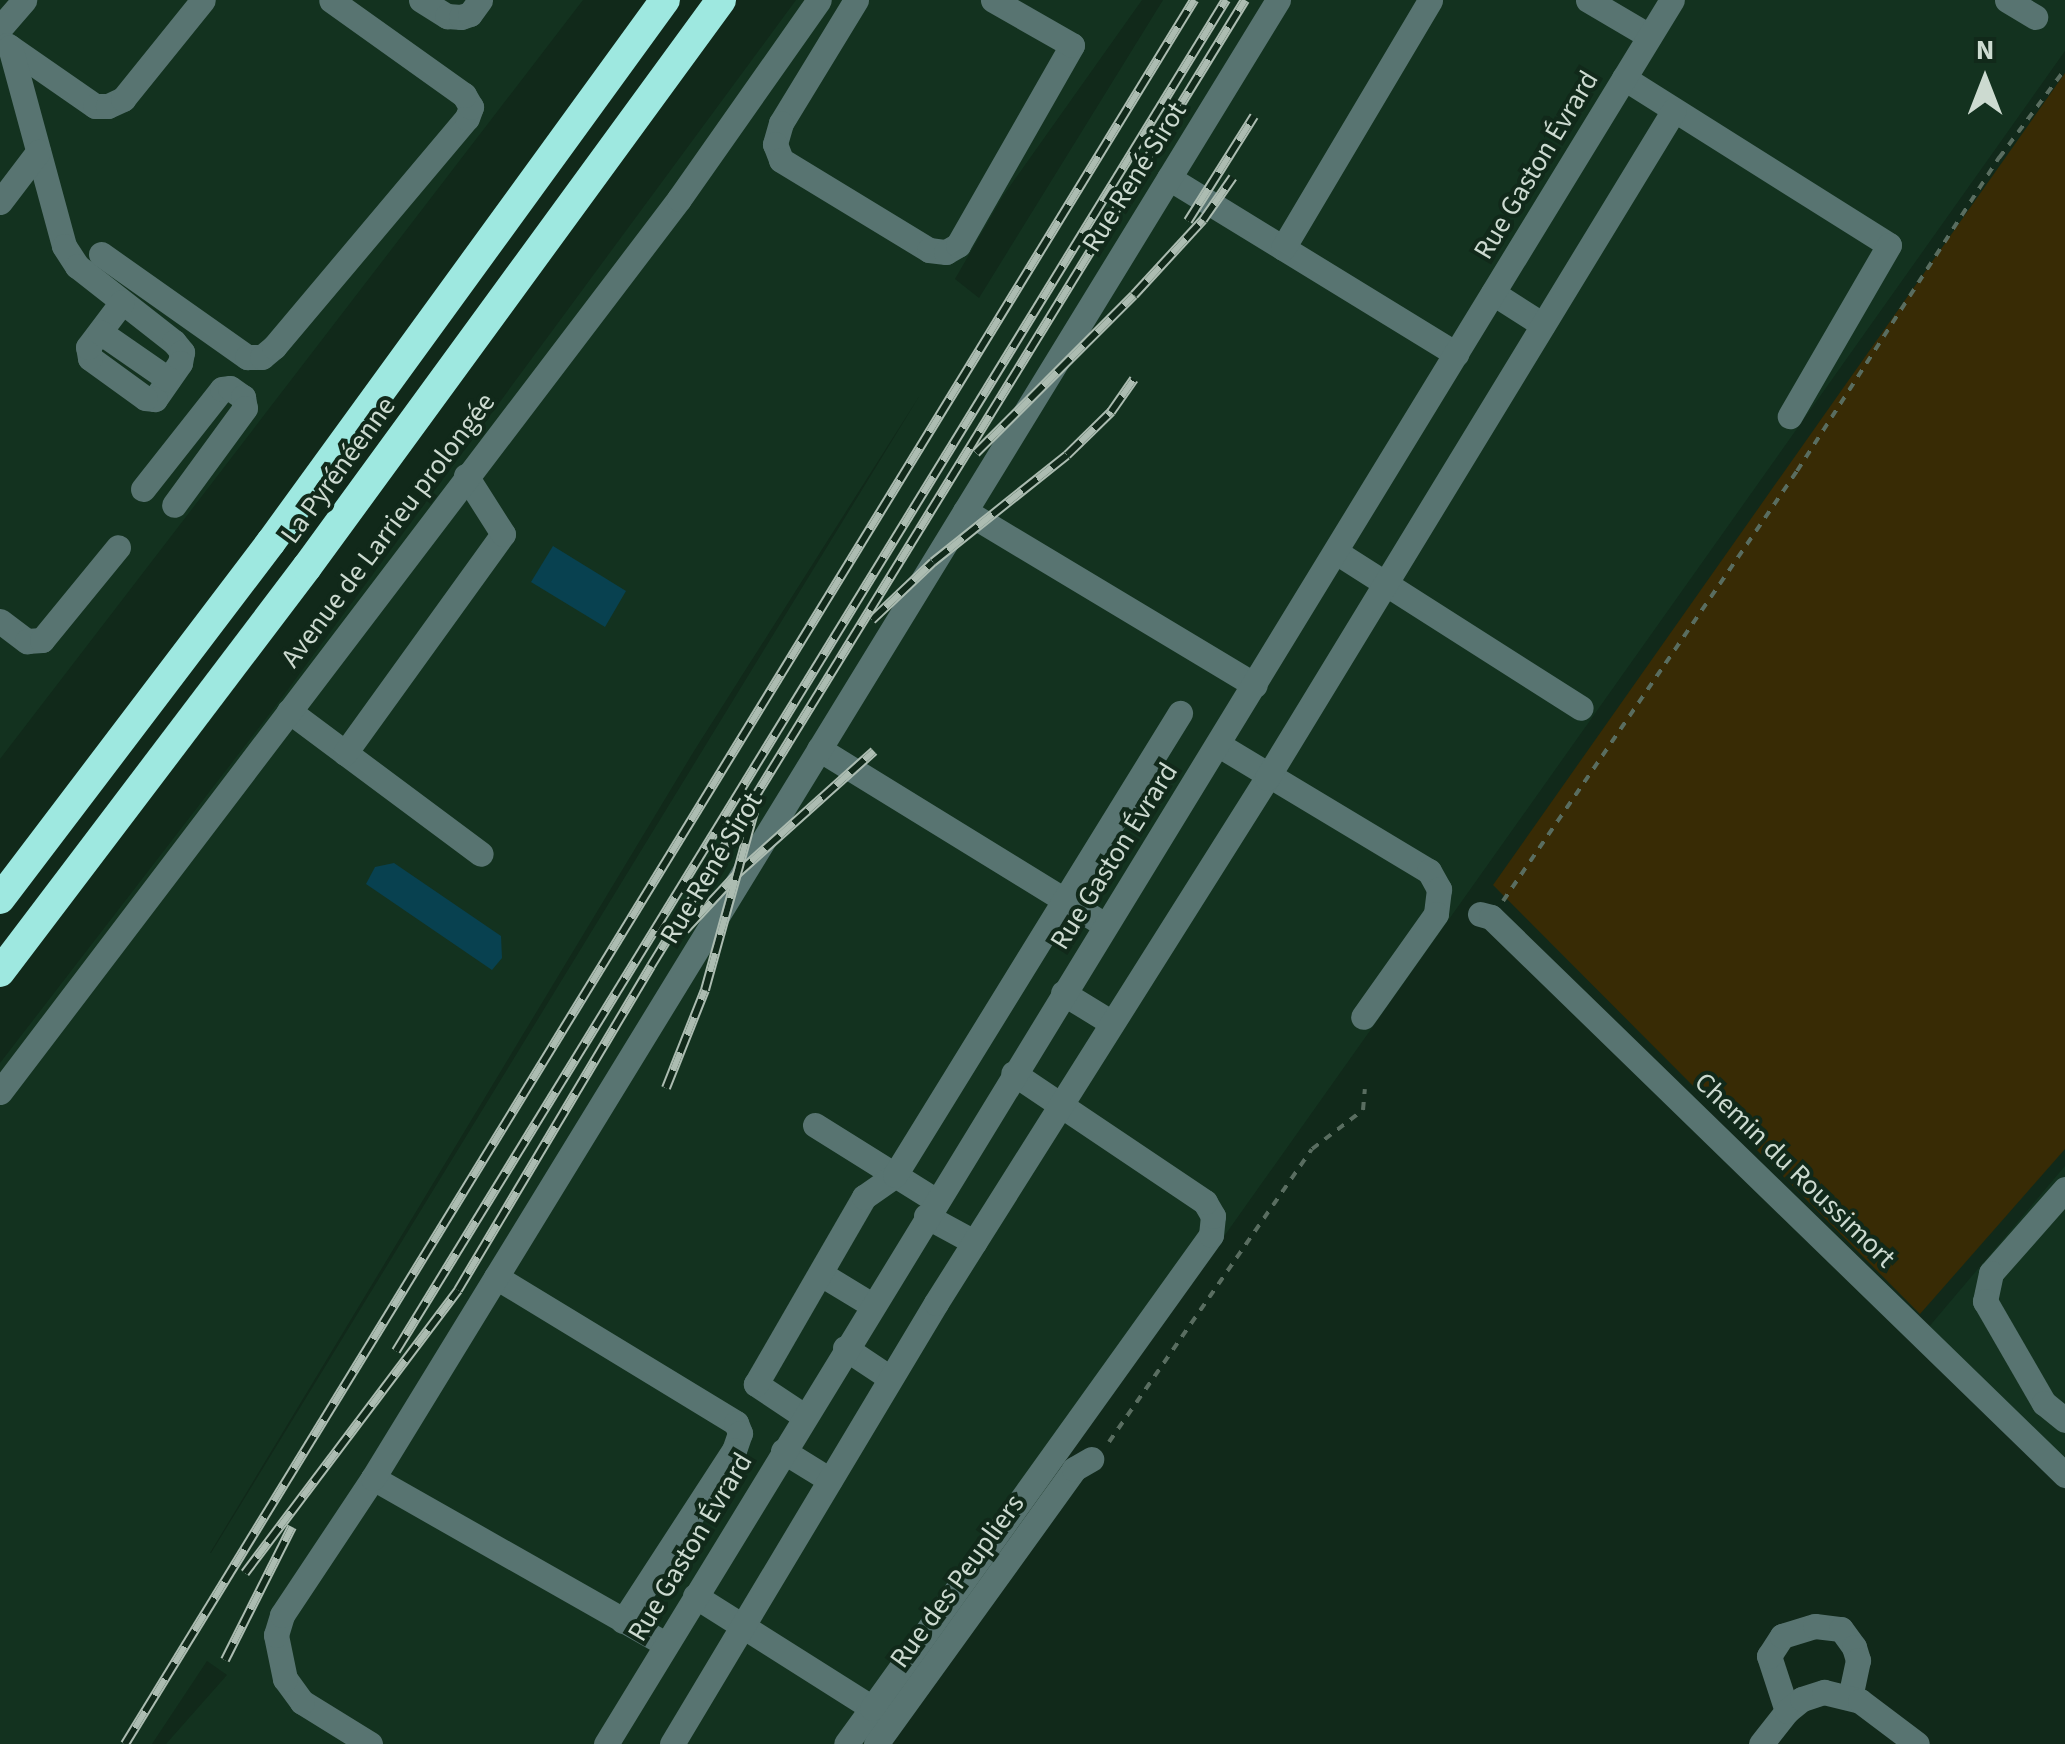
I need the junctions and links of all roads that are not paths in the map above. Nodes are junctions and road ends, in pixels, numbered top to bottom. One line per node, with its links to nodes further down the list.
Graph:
1 (24, 0): 18 (street)
2 (203, 0): 18 (street)
3 (331, 0): 25 (street)
4 (420, 0): 5 (street)
5 (480, 0)
6 (665, 0): 50 (highway, La Pyrénéenne)
7 (721, 0): 54 (highway, La Pyrénéenne)
8 (819, 0): 33 (street, Avenue de Larrieu prolongée)
9 (856, 0): 10 (street)
10 (993, 0)
11 (1278, 0): 22 (street, Rue René Sirot)
12 (1430, 0): 24 (street)
13 (1588, 0): 17 (street)
14 (1672, 0): 17 (street, Rue Gaston Évrard)
15 (2008, 0): 16 (street)
16 (2035, 17)
17 (1650, 36): 19 (street, Rue Gaston Évrard)
18 (3, 38): 21 (street)
19 (1624, 78): 20 (street); 26 (street, Rue Gaston Évrard)
20 (1674, 110): 28 (street); 31 (street)
21 (38, 152): 23 (street); 27 (street)
22 (1169, 178): 24 (street); 36 (street, Rue René Sirot)
23 (0, 202)
24 (1283, 248): 29 (street)
25 (100, 254)
26 (1493, 293): 28 (street); 29 (street, Rue Gaston Évrard)
27 (122, 302): 30 (street); 30 (street)
28 (1543, 325): 39 (street)
29 (1456, 354): 38 (street, Rue Gaston Évrard)
30 (164, 386): 32 (street)
31 (1790, 416)
32 (194, 422): 34 (street); 35 (street)
33 (466, 476): 43 (street, Avenue de Larrieu prolongée); 47 (street)
34 (143, 489)
35 (174, 505)
36 (965, 511): 41 (street); 46 (street, Rue René Sirot)
37 (118, 547): 40 (street)
38 (1336, 552): 39 (street); 41 (street, Rue Gaston Évrard)
39 (1384, 582): 42 (street); 48 (street)
40 (0, 622)
41 (1256, 685): 45 (street, Rue Gaston Évrard)
42 (1581, 708)
43 (289, 711): 47 (street); 59 (street, Avenue de Larrieu prolongée)
44 (1180, 712): 51 (street)
45 (1219, 745): 48 (street); 53 (street, Rue Gaston Évrard)
46 (819, 749): 51 (street); 67 (street, Rue René Sirot)
47 (345, 753): 49 (street)
48 (1267, 778): 56 (street); 57 (street)
49 (481, 854)
50 (0, 898)
51 (1064, 901): 53 (street); 62 (street)
52 (1486, 916): 75 (street, Chemin du Roussimort)
53 (1105, 926): 55 (street, Rue Gaston Évrard)
54 (0, 972)
55 (1063, 993): 57 (street); 58 (street, Rue Gaston Évrard)
56 (1363, 1018)
57 (1112, 1023): 60 (street)
58 (1013, 1072): 60 (street); 64 (street, Rue Gaston Évrard)
59 (0, 1092)
60 (1060, 1106): 65 (street); 83 (street)
61 (815, 1126): 62 (street)
62 (895, 1175): 64 (street); 66 (street)
63 (2065, 1188): 72 (street)
64 (930, 1208): 65 (street); 68 (street, Rue Gaston Évrard)
65 (974, 1242): 70 (street)
66 (820, 1274): 68 (street); 71 (street)
67 (496, 1277): 76 (street, Rue René Sirot); 79 (street)
68 (872, 1305): 69 (street, Rue Gaston Évrard)
69 (845, 1348): 70 (street); 71 (street, Rue Gaston Évrard)
70 (890, 1378): 77 (street)
71 (804, 1416): 73 (street, Rue Gaston Évrard)
72 (2065, 1420)
73 (783, 1451): 77 (street); 78 (street, Rue Gaston Évrard)
74 (1091, 1459): 89 (street, Rue des Peupliers)
75 (2065, 1475)
76 (373, 1478): 79 (street); 85 (street, Rue René Sirot)
77 (830, 1480): 80 (street)
78 (695, 1596): 80 (street); 81 (street, Rue Gaston Évrard)
79 (623, 1620): 81 (street)
80 (743, 1624): 83 (street); 87 (street)
81 (665, 1644): 86 (street, Rue Gaston Évrard)
82 (1850, 1697): 84 (street); 84 (street); 91 (street)
83 (872, 1708): 88 (street)
84 (1787, 1711): 90 (street)
85 (370, 1744)
86 (606, 1744)
87 (672, 1744)
88 (846, 1744)
89 (876, 1744)
90 (1760, 1744)
91 (1917, 1744)

